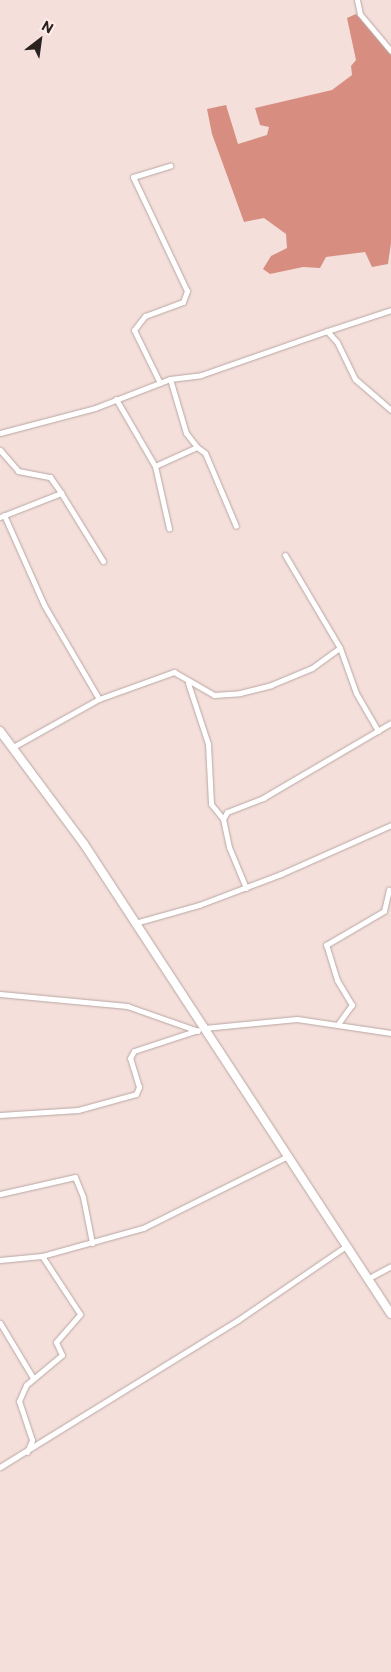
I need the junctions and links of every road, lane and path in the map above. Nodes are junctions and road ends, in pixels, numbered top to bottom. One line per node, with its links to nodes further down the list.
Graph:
1 (357, 0): 2 (street)
2 (391, 52)
3 (170, 166): 7 (street)
4 (391, 310): 5 (street)
5 (327, 331): 6 (street); 9 (street)
6 (170, 379): 7 (street); 11 (street)
7 (160, 382): 8 (street)
8 (116, 399): 10 (street); 13 (street)
9 (391, 410)
10 (0, 432)
11 (197, 447): 13 (street); 16 (street)
12 (0, 450): 14 (street)
13 (155, 466): 17 (street)
14 (61, 493): 15 (street); 19 (street)
15 (2, 516): 22 (street)
16 (236, 526)
17 (168, 528)
18 (285, 555): 20 (street)
19 (103, 561)
20 (340, 648): 21 (street); 25 (street)
21 (187, 682): 22 (street); 27 (street)
22 (99, 699): 26 (street)
23 (391, 723): 25 (street)
24 (0, 731): 26 (main road)
25 (378, 731): 27 (street)
26 (13, 747): 31 (main road)
27 (223, 819): 29 (street)
28 (391, 825): 29 (street)
29 (246, 888): 31 (street)
30 (389, 890): 33 (street)
31 (135, 923): 34 (main road)
32 (0, 994): 34 (street)
33 (338, 1024): 34 (street); 35 (street)
34 (203, 1031): 36 (street); 37 (main road)
35 (391, 1033)
36 (0, 1115)
37 (286, 1157): 39 (street); 40 (main road)
38 (0, 1194): 39 (street)
39 (92, 1243): 41 (street)
40 (346, 1246): 44 (main road); 48 (street)
41 (42, 1256): 42 (street); 47 (street)
42 (0, 1260)
43 (391, 1266): 44 (street)
44 (367, 1279): 45 (main road)
45 (391, 1314)
46 (0, 1323): 47 (street)
47 (33, 1378): 48 (street)
48 (27, 1452): 49 (street)
49 (0, 1467)

